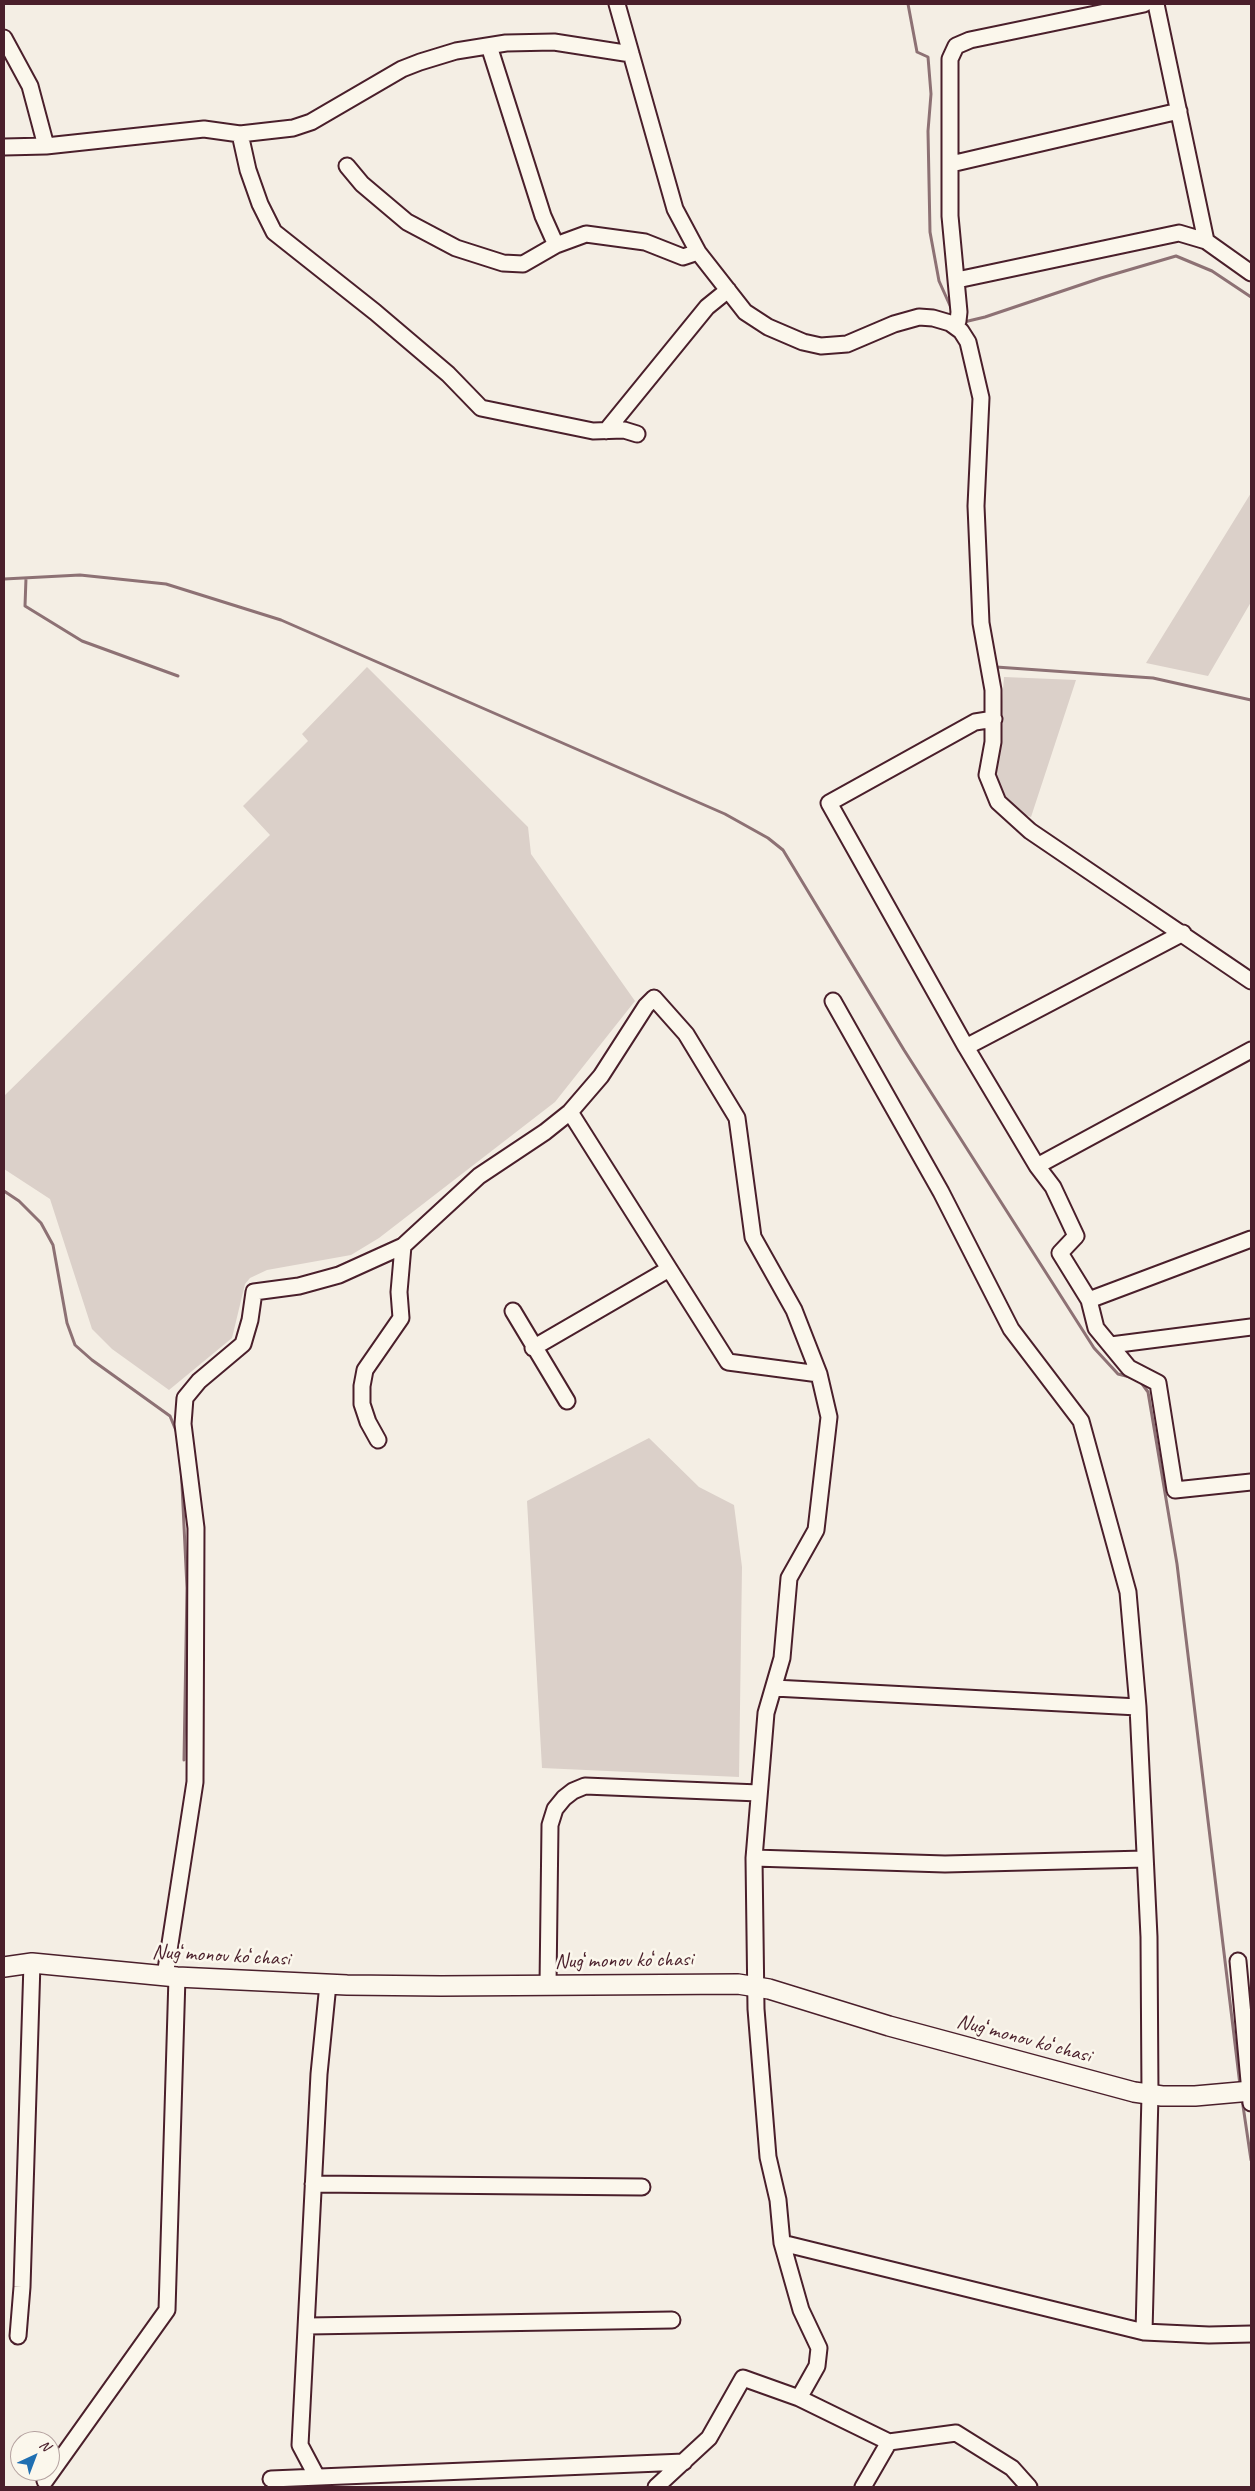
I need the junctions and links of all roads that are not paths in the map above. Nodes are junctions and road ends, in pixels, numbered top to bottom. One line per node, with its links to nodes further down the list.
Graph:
1 (617, 4): 6 (street)
2 (1144, 4): 11 (street)
3 (1156, 4): 7 (street)
4 (4, 38): 9 (street)
5 (489, 46): 6 (street); 8 (street); 14 (street)
6 (631, 54): 15 (street)
7 (1179, 112): 11 (street); 13 (street)
8 (240, 134): 9 (street); 20 (street)
9 (46, 146): 10 (street)
10 (4, 147)
11 (951, 164): 17 (street)
12 (347, 166): 14 (street)
13 (1206, 241): 16 (street); 17 (street)
14 (556, 245): 15 (street)
15 (698, 252): 18 (street)
16 (1251, 273)
17 (957, 280): 19 (street)
18 (728, 290): 19 (street); 20 (street)
19 (957, 320): 22 (street)
20 (606, 431): 21 (street)
21 (637, 434)
22 (994, 718): 23 (street); 26 (street)
23 (1183, 933): 24 (street); 26 (street)
24 (1251, 981)
25 (832, 1001): 43 (street)
26 (966, 1047): 29 (street)
27 (1251, 1050): 29 (street)
28 (570, 1112): 31 (street); 32 (street); 38 (street)
29 (1036, 1166): 33 (street)
30 (1251, 1239): 33 (street)
31 (403, 1246): 40 (street); 50 (street)
32 (669, 1269): 37 (street); 38 (street)
33 (1090, 1300): 36 (street)
34 (513, 1311): 37 (street)
35 (1251, 1327): 36 (street)
36 (1111, 1345): 41 (street)
37 (533, 1348): 39 (street)
38 (819, 1374): 42 (street)
39 (567, 1401)
40 (378, 1440)
41 (1251, 1482)
42 (774, 1688): 43 (street); 44 (street)
43 (1138, 1707): 46 (street)
44 (759, 1793): 45 (street); 52 (street)
45 (754, 1858): 46 (street); 53 (street)
46 (1145, 1859): 54 (street)
47 (1238, 1961): 55 (street)
48 (32, 1963): 49 (main road, Nugʻmonov koʻchasi); 50 (main road, Nugʻmonov koʻchasi); 63 (street)
49 (4, 1967)
50 (171, 1977): 51 (main road, Nugʻmonov koʻchasi); 66 (street)
51 (328, 1984): 52 (main road, Nugʻmonov koʻchasi); 56 (street)
52 (548, 1985): 53 (main road, Nugʻmonov koʻchasi)
53 (754, 1986): 54 (main road, Nugʻmonov koʻchasi); 58 (street)
54 (1150, 2095): 55 (main road, Nugʻmonov koʻchasi); 61 (street)
55 (1251, 2095)
56 (313, 2184): 57 (street); 60 (street)
57 (642, 2187)
58 (782, 2243): 61 (street); 64 (street)
59 (672, 2320): 60 (street)
60 (308, 2326): 68 (street)
61 (1144, 2332): 62 (street)
62 (1251, 2334)
63 (18, 2336)
64 (799, 2398): 65 (street); 67 (street)
65 (889, 2442): 71 (street); 72 (street)
66 (60, 2460)
67 (684, 2462): 68 (street); 70 (street)
68 (317, 2477): 69 (street)
69 (271, 2479)
70 (656, 2487)
71 (863, 2487)
72 (1029, 2487)

